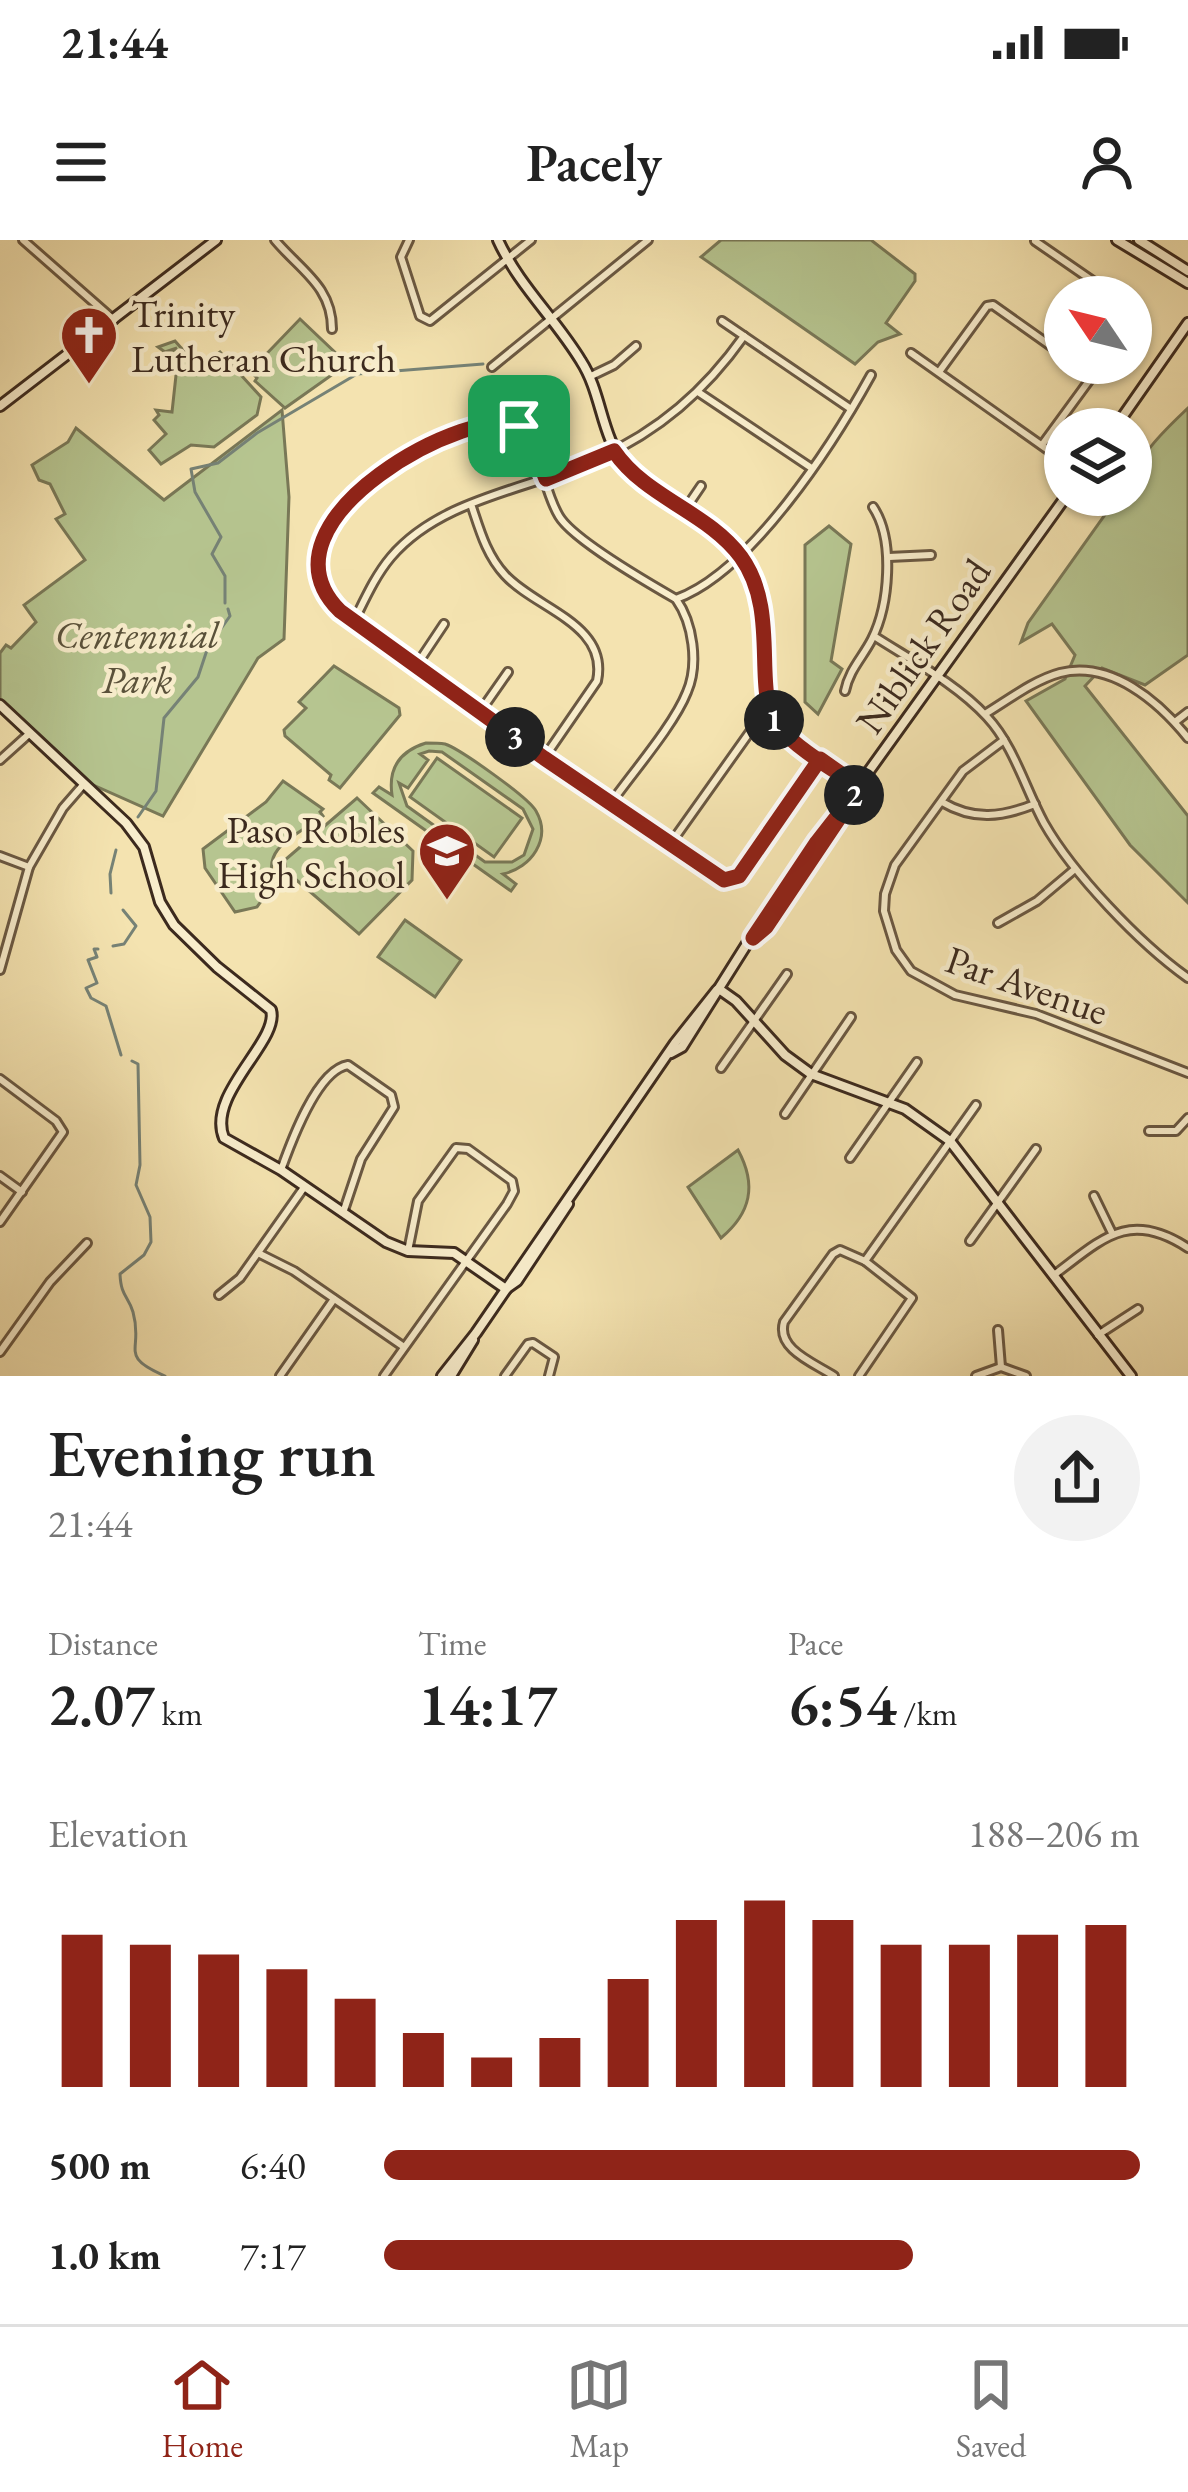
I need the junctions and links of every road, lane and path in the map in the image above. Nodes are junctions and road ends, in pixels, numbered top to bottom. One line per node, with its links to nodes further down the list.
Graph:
1 (23, 240): 15 (street)
2 (216, 240): 15 (street)
3 (274, 240): 19 (street)
4 (409, 240): 11 (street)
5 (498, 240): 11 (street)
6 (531, 240): 11 (street)
7 (648, 240): 16 (street)
8 (1117, 240): 14 (street)
9 (1139, 240): 12 (street)
10 (1035, 241): 13 (street)
11 (508, 260): 16 (street)
12 (1188, 271)
13 (1086, 276)
14 (1188, 284)
15 (114, 320): 30 (street)
16 (550, 320): 24 (street); 27 (street)
17 (722, 321): 20 (street)
18 (1188, 323): 31 (street)
19 (332, 329)
20 (744, 336): 29 (street); 32 (street)
21 (1044, 341): 25 (street)
22 (636, 346): 27 (street)
23 (911, 352): 25 (street)
24 (492, 367)
25 (938, 373): 33 (street)
26 (871, 374): 32 (street)
27 (589, 376): 34 (street)
28 (1087, 384): 33 (street)
29 (698, 392): 34 (street); 35 (street)
30 (0, 406)
31 (1129, 408)
32 (851, 409): 35 (street)
33 (1042, 445)
34 (614, 451): 36 (street); 40 (street)
35 (810, 467): 43 (street)
36 (546, 479): 38 (street); 45 (street); 46 (street)
37 (701, 486): 40 (street)
38 (471, 506): 46 (street); 62 (street)
39 (873, 507): 44 (street)
40 (683, 511): 43 (street)
41 (1052, 516): 51 (street, Niblick Road)
42 (931, 555): 44 (street)
43 (741, 556): 45 (street); 56 (street)
44 (889, 557): 48 (street)
45 (676, 599): 68 (street)
46 (354, 621): 49 (street)
47 (444, 624): 49 (street)
48 (874, 636): 51 (street); 52 (street)
49 (416, 666): 54 (street)
50 (508, 672): 54 (street)
51 (938, 678): 57 (street); 66 (street, Niblick Road)
52 (844, 691)
53 (0, 705): 59 (street)
54 (480, 712): 62 (street)
55 (1188, 712): 58 (street)
56 (771, 713): 63 (street); 70 (street)
57 (985, 714): 58 (street); 61 (street)
58 (1174, 722): 60 (street)
59 (30, 733): 64 (street); 65 (street)
60 (1188, 738)
61 (1004, 740): 67 (street, Par Avenue); 69 (street)
62 (544, 758): 68 (street)
63 (820, 759): 66 (street); 70 (street)
64 (0, 760)
65 (83, 785): 72 (street); 94 (street)
66 (860, 787): 78 (street, Niblick Road)
67 (942, 802): 69 (street); 83 (street, Par Avenue)
68 (611, 803): 70 (street)
69 (1035, 804): 73 (street)
70 (671, 844)
71 (0, 856): 72 (street)
72 (29, 867): 75 (street)
73 (1075, 869): 74 (street); 77 (street)
74 (998, 922)
75 (0, 970)
76 (787, 974): 80 (street)
77 (1188, 978)
78 (718, 989): 80 (street); 111 (street, Niblick Road)
79 (851, 1018): 84 (street)
80 (754, 1020): 82 (street); 84 (street)
81 (917, 1062): 86 (street)
82 (721, 1068)
83 (1188, 1072)
84 (811, 1075): 86 (street); 88 (street)
85 (0, 1079): 97 (street)
86 (887, 1102): 91 (street); 93 (street)
87 (976, 1105): 91 (street)
88 (785, 1114)
89 (1188, 1118): 90 (street)
90 (1149, 1131)
91 (950, 1141): 99 (street); 109 (street)
92 (1036, 1149): 99 (street)
93 (850, 1158)
94 (281, 1170): 96 (street); 100 (street)
95 (0, 1176): 97 (street)
96 (305, 1186): 100 (street); 107 (street)
97 (22, 1192): 101 (street)
98 (1094, 1196): 102 (street)
99 (997, 1204): 103 (street); 110 (street)
100 (344, 1213): 106 (street)
101 (0, 1222)
102 (1112, 1233): 105 (street); 110 (street)
103 (970, 1241)
104 (87, 1243): 118 (street)
105 (1188, 1248)
106 (408, 1251): 108 (street); 108 (street)
107 (258, 1253): 112 (street); 113 (street)
108 (466, 1261): 111 (street); 117 (street)
109 (865, 1261): 125 (street); 126 (street)
110 (1054, 1275): 116 (street)
111 (506, 1289): 122 (street, Niblick Road)
112 (219, 1295)
113 (334, 1298): 117 (street); 120 (street)
114 (1138, 1310): 116 (street)
115 (998, 1330): 119 (street)
116 (1098, 1335): 129 (street)
117 (404, 1347): 121 (street)
118 (0, 1352)
119 (1001, 1367): 127 (street); 128 (street)
120 (280, 1376)
121 (383, 1376)
122 (446, 1376)
123 (505, 1376): 124 (street)
124 (549, 1376)
125 (834, 1376)
126 (859, 1376)
127 (976, 1376)
128 (1026, 1376)
129 (1131, 1376)

